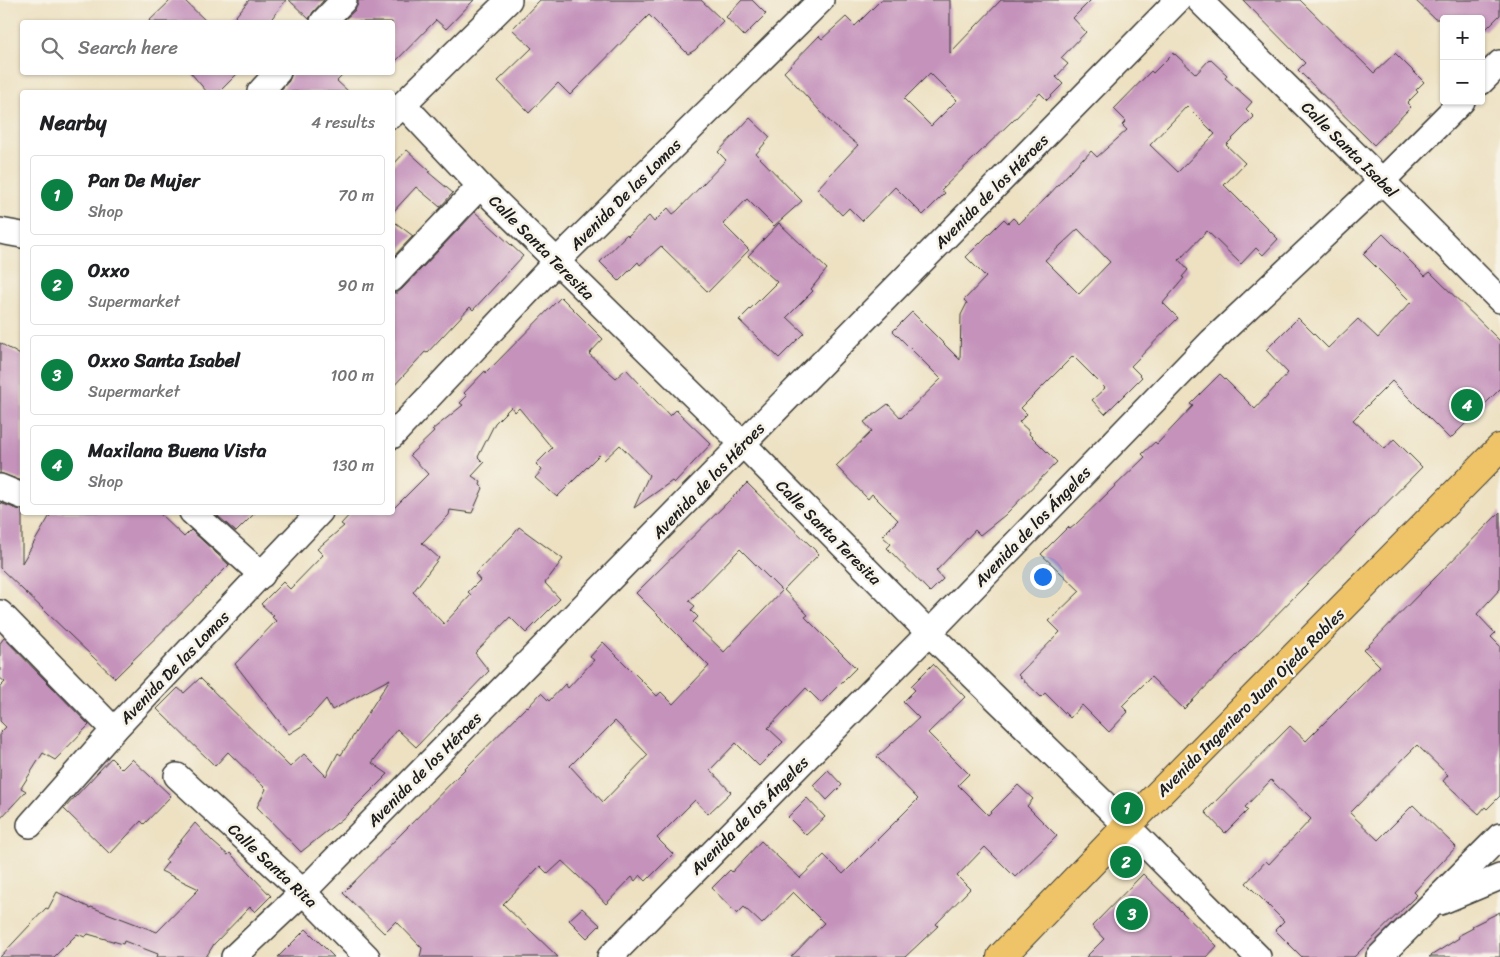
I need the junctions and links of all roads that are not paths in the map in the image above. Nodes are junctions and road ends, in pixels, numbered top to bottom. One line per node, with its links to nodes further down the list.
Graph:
1 (344, 0): 6 (street)
2 (509, 0): 12 (street)
3 (821, 0): 17 (street, Avenida De las Lomas)
4 (1178, 0): 21 (street, Avenida de los Héroes)
5 (1199, 0): 13 (street, Calle Santa Isabel)
6 (325, 20)
7 (1500, 63): 9 (street)
8 (275, 75): 10 (street)
9 (1485, 78)
10 (262, 90)
11 (1458, 105): 13 (street, Avenida de los Ángeles)
12 (398, 110): 14 (street, Calle Santa Teresita)
13 (1382, 181): 19 (street, Calle Santa Isabel); 29 (street, Avenida de los Ángeles)
14 (480, 186): 17 (street, Calle Santa Teresita); 18 (street)
15 (0, 230): 16 (street)
16 (20, 234)
17 (556, 262): 20 (street, Avenida De las Lomas); 21 (street, Calle Santa Teresita)
18 (395, 276)
19 (1500, 300)
20 (395, 433)
21 (744, 444): 29 (street, Calle Santa Teresita); 36 (street, Avenida de los Héroes)
22 (1499, 452): 33 (main road, Avenida Ingeniero Juan Ojeda Robles)
23 (0, 487): 24 (street)
24 (20, 495)
25 (195, 515): 27 (street)
26 (317, 515): 27 (street, Avenida De las Lomas)
27 (262, 575): 30 (street, Avenida De las Lomas)
28 (0, 613): 30 (street)
29 (929, 633): 33 (street, Calle Santa Teresita); 40 (street, Avenida de los Ángeles)
30 (114, 730): 32 (street, Avenida De las Lomas)
31 (177, 776): 36 (street, Calle Santa Rita)
32 (30, 825)
33 (1127, 826): 41 (main road, Avenida Ingeniero Juan Ojeda Robles); 42 (street, Calle Santa Teresita)
34 (1500, 836): 37 (street)
35 (1500, 877): 37 (street)
36 (303, 892): 38 (street, Avenida de los Héroes); 39 (street, Calle Santa Rita)
37 (1430, 906): 43 (street)
38 (234, 957)
39 (367, 957)
40 (610, 957)
41 (1001, 957)
42 (1258, 957)
43 (1379, 957)

